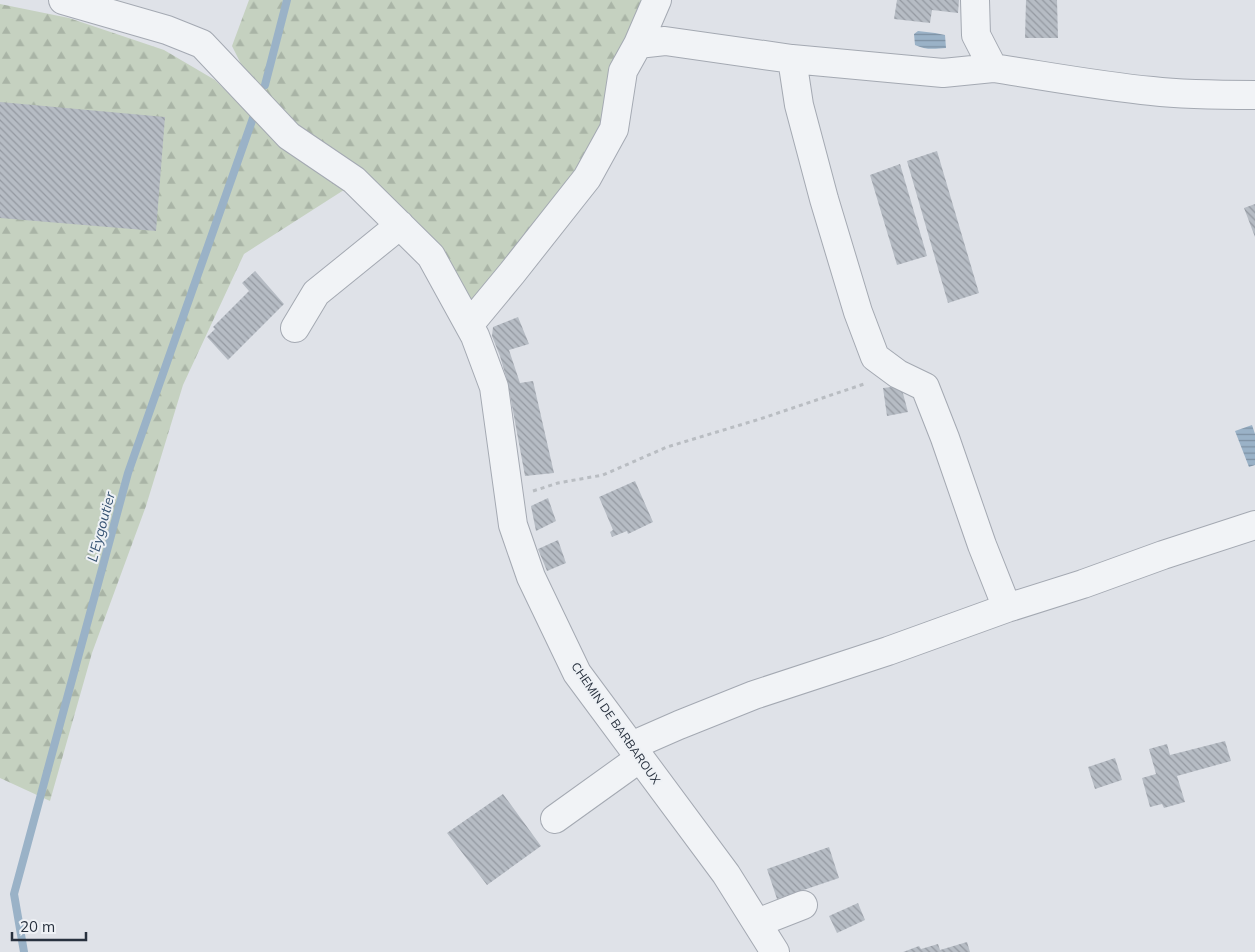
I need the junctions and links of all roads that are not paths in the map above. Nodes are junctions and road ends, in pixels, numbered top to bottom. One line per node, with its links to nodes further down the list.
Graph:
1 (63, 0): 8 (street, CHEMIN DE BARBAROUX)
2 (657, 0): 4 (street)
3 (975, 0): 6 (street)
4 (638, 44): 5 (street); 9 (street)
5 (792, 59): 6 (street); 12 (street)
6 (993, 68): 7 (street)
7 (1255, 95)
8 (400, 225): 9 (street, CHEMIN DE BARBAROUX); 10 (street)
9 (469, 325): 13 (street, CHEMIN DE BARBAROUX)
10 (295, 328)
11 (1255, 525): 12 (street)
12 (1007, 608): 13 (street)
13 (636, 752): 14 (street); 16 (street, CHEMIN DE BARBAROUX)
14 (556, 819)
15 (803, 905): 16 (street)
16 (757, 923): 17 (street, CHEMIN DE BARBAROUX)
17 (775, 952)

